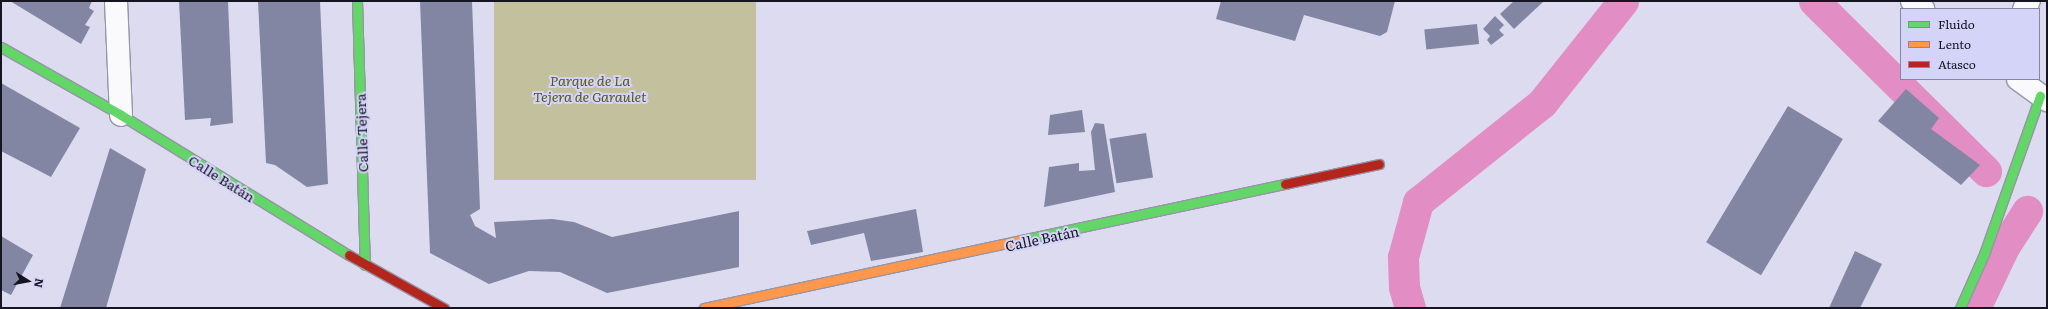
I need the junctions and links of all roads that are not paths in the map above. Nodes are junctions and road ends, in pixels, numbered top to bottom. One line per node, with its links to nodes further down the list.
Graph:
1 (116, 1): 8 (street)
2 (357, 1): 10 (street, Calle Tejera)
3 (1912, 1): 4 (street)
4 (1922, 8)
5 (1, 47): 8 (street, Calle Batán)
6 (2019, 80): 7 (street)
7 (2044, 98): 13 (street)
8 (121, 115): 10 (street, Calle Batán)
9 (1379, 164): 12 (street, Calle Batán)
10 (365, 265): 11 (street, Calle Batán)
11 (444, 308)
12 (704, 308)
13 (1960, 308)

